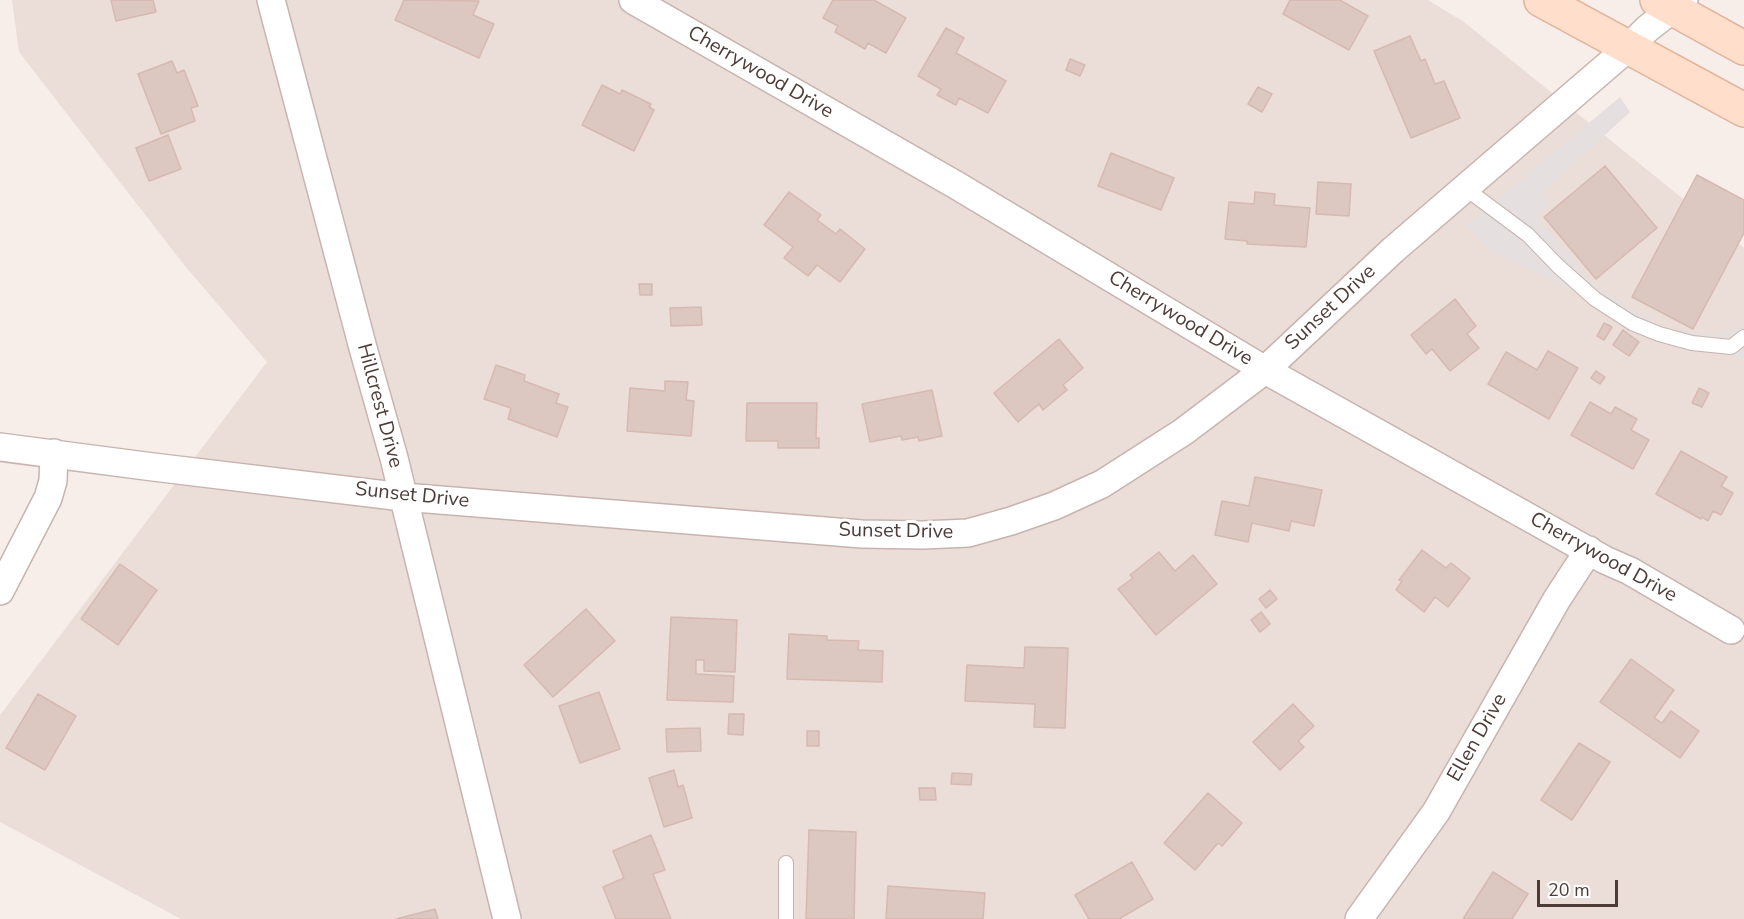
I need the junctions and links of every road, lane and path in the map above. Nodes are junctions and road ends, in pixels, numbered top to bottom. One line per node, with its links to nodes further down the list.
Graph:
1 (271, 0): 13 (street, Hillcrest Drive)
2 (633, 0): 10 (street, Cherrywood Drive)
3 (1540, 0): 5 (main road)
4 (1671, 3): 5 (street, Sunset Drive); 6 (main road)
5 (1629, 47): 7 (main road); 8 (street, Sunset Drive)
6 (1744, 48)
7 (1744, 110)
8 (1466, 188): 9 (lane); 10 (street, Sunset Drive)
9 (1744, 337)
10 (1264, 369): 13 (street, Sunset Drive); 14 (street, Cherrywood Drive)
11 (0, 447): 12 (street, Sunset Drive)
12 (54, 453): 13 (street, Sunset Drive); 15 (street)
13 (403, 497): 18 (street, Hillcrest Drive)
14 (1589, 550): 16 (street, Cherrywood Drive); 20 (street, Ellen Drive)
15 (0, 591)
16 (1731, 630)
17 (786, 863): 19 (lane)
18 (507, 919)
19 (786, 919)
20 (1359, 919)

